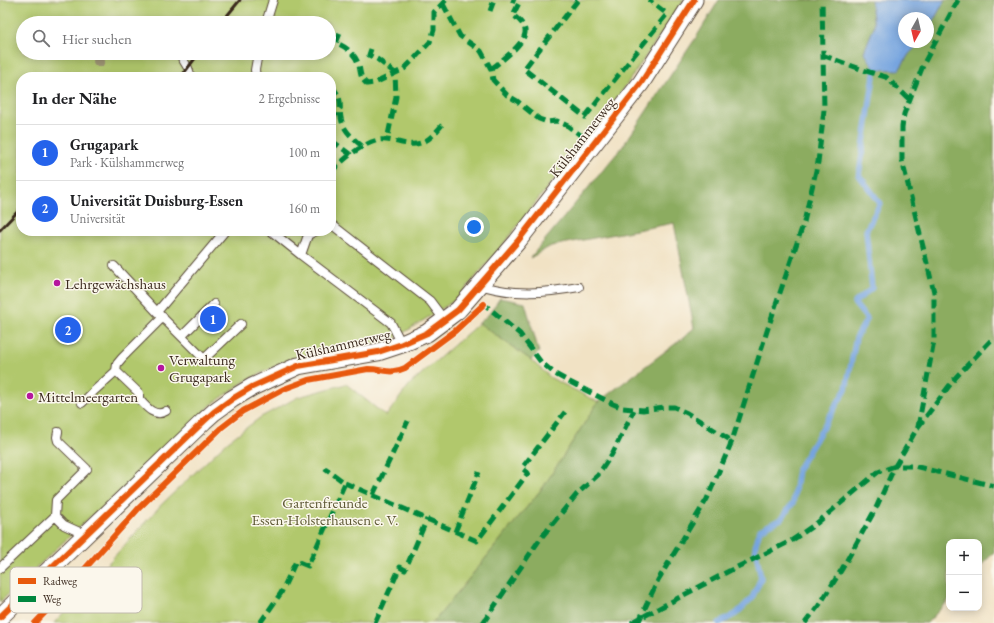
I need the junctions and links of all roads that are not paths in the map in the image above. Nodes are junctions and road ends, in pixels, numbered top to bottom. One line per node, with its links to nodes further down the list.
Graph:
1 (273, 0): 3 (lane)
2 (694, 0): 14 (street, Külshammerweg)
3 (268, 16)
4 (183, 60): 6 (lane)
5 (257, 60): 7 (lane)
6 (189, 72)
7 (255, 72)
8 (336, 227): 18 (lane)
9 (221, 236): 17 (lane)
10 (277, 236): 12 (lane)
11 (308, 236): 12 (lane)
12 (301, 255): 21 (lane)
13 (114, 266): 17 (lane)
14 (480, 285): 15 (lane); 18 (street, Külshammerweg)
15 (579, 287)
16 (214, 304): 20 (lane)
17 (160, 314): 20 (lane); 22 (lane)
18 (445, 321): 21 (street, Külshammerweg)
19 (242, 324): 20 (lane)
20 (182, 336)
21 (402, 344): 27 (street, Külshammerweg)
22 (116, 371): 23 (lane); 24 (lane)
23 (82, 403)
24 (166, 411)
25 (58, 432): 26 (lane)
26 (55, 516): 27 (lane); 29 (lane)
27 (86, 535): 28 (street, Külshammerweg)
28 (52, 567)
29 (0, 568)
30 (10, 607): 31 (street, Külshammerweg)
31 (0, 617)

